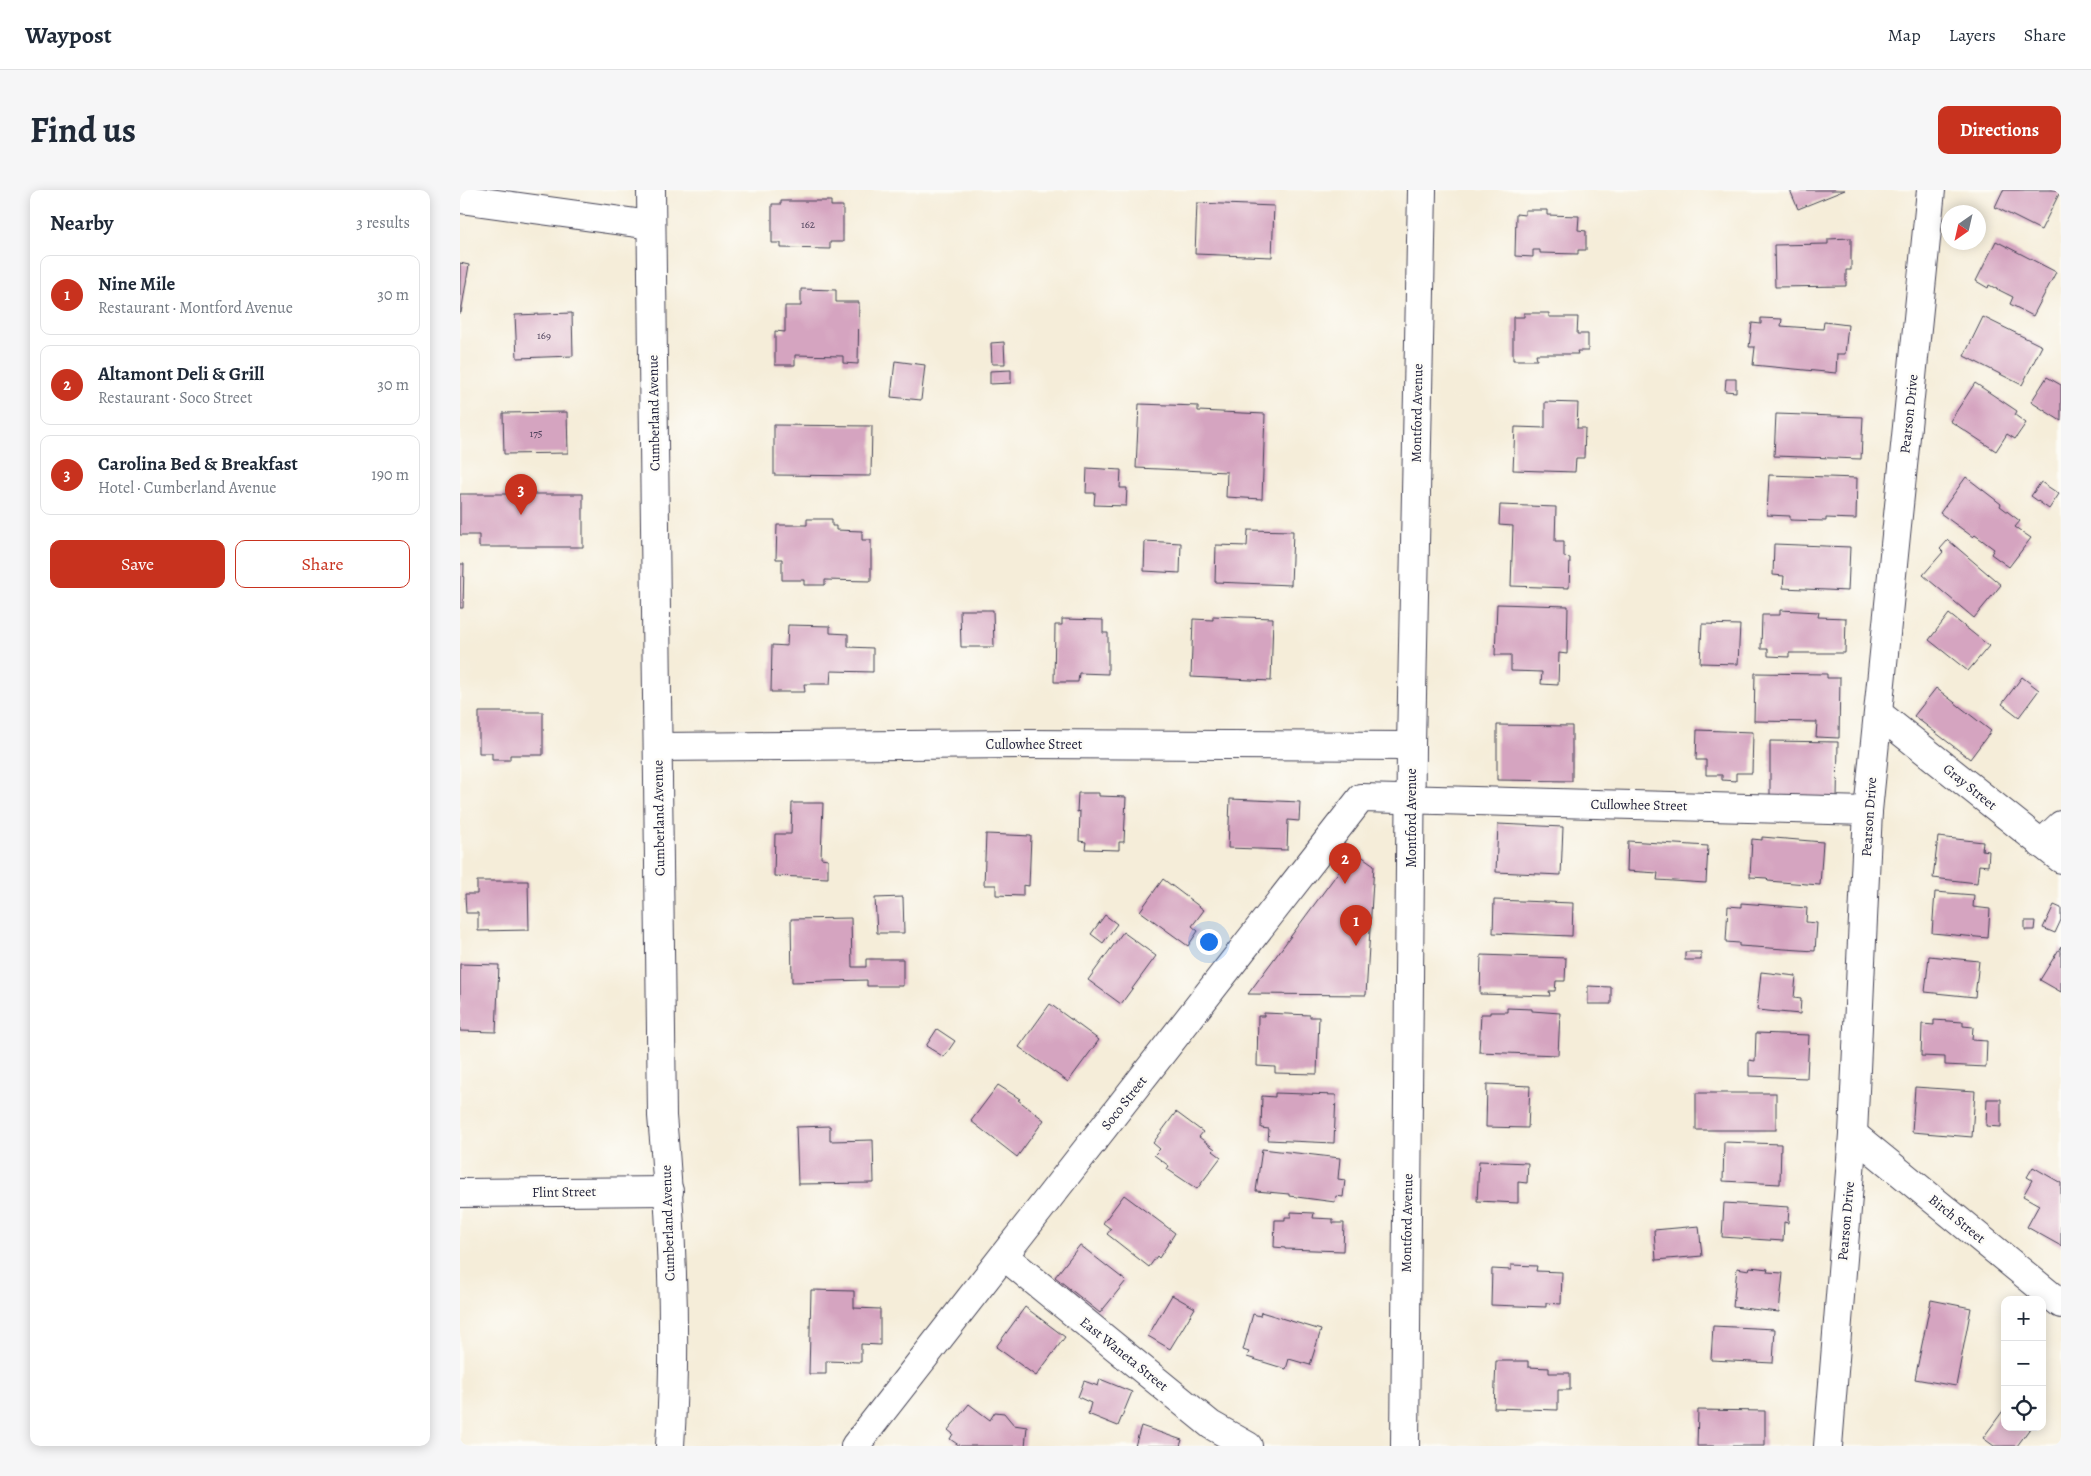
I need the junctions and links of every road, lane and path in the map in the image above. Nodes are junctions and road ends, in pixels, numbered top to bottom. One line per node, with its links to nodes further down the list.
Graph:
1 (651, 190): 5 (street, Cumberland Avenue)
2 (1422, 190): 7 (street, Montford Avenue)
3 (1931, 190): 6 (street, Pearson Drive)
4 (460, 199): 5 (street)
5 (651, 225): 8 (street, Cumberland Avenue)
6 (1878, 714): 10 (street, Pearson Drive); 12 (street, Gray Street)
7 (1411, 746): 8 (street, Cullowhee Street); 9 (street, Montford Avenue)
8 (658, 747): 14 (street, Cumberland Avenue)
9 (1411, 800): 10 (street, Cullowhee Street); 16 (street, Soco Street); 21 (street, Montford Avenue)
10 (1868, 811): 13 (street, Pearson Drive)
11 (2061, 825): 12 (street)
12 (2051, 852)
13 (1853, 1134): 17 (street, Birch Street); 22 (street, Pearson Drive)
14 (669, 1191): 15 (street, Flint Street); 18 (street, Cumberland Avenue)
15 (460, 1193)
16 (1004, 1257): 19 (street, Soco Street); 20 (street, East Waneta Street)
17 (2061, 1304)
18 (670, 1446)
19 (855, 1446)
20 (1248, 1446)
21 (1405, 1446)
22 (1828, 1446)

